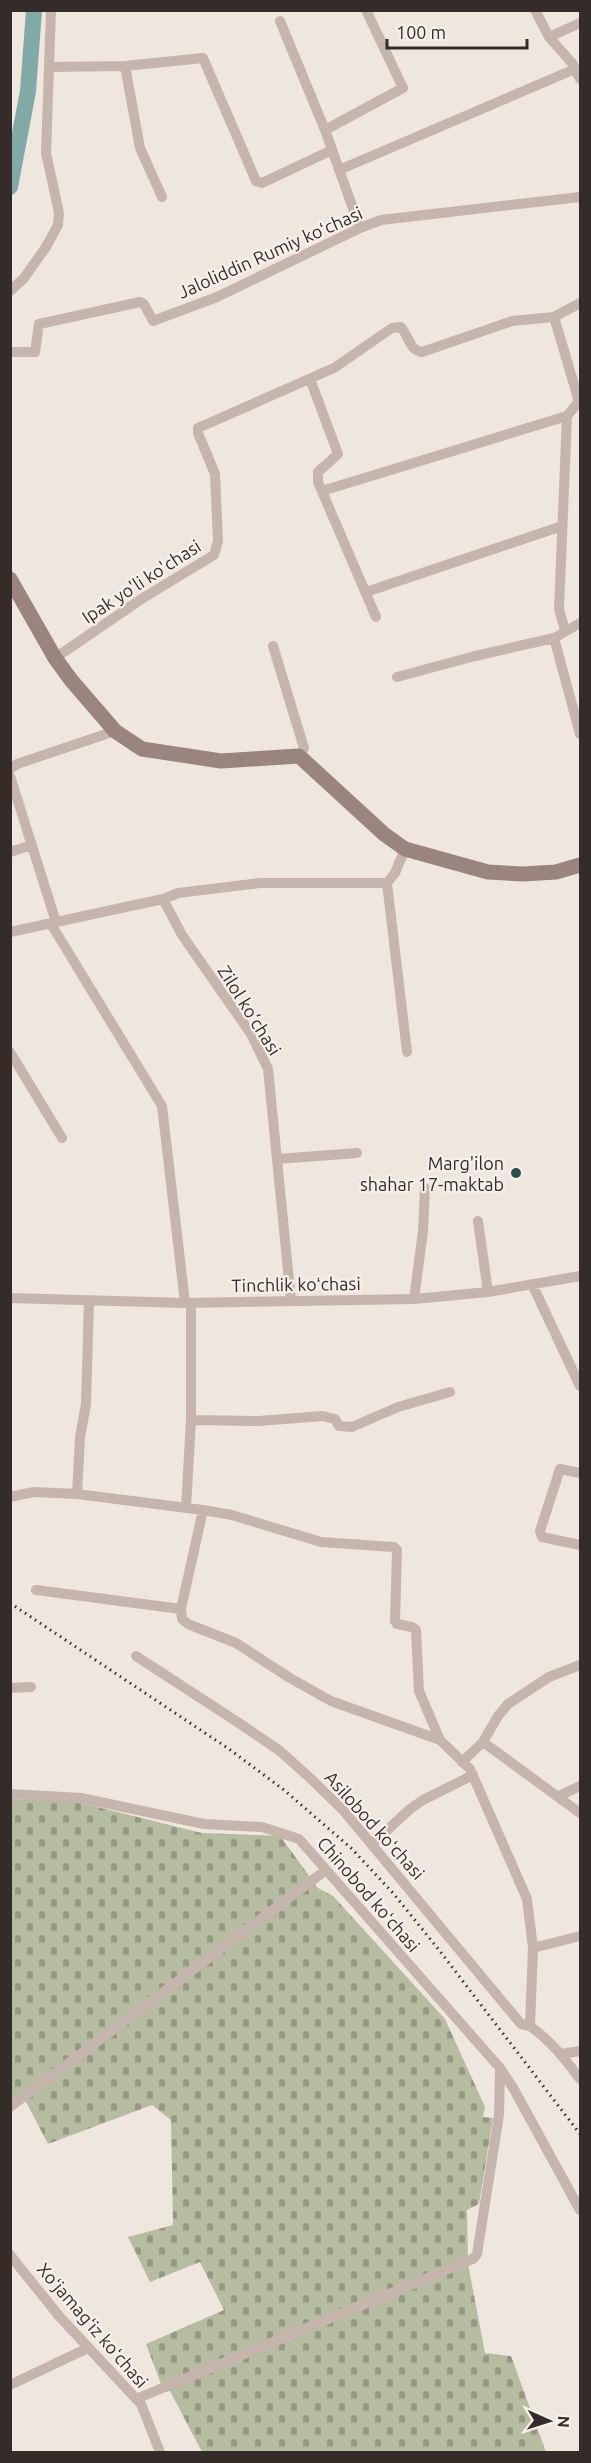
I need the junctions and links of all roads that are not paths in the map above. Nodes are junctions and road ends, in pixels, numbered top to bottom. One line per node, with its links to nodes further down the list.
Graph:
1 (51, 10): 8 (street)
2 (366, 10): 10 (street)
3 (535, 10): 6 (street)
4 (280, 21): 10 (street)
5 (580, 23): 6 (street)
6 (549, 37): 9 (street)
7 (125, 66): 8 (street); 11 (street); 13 (street)
8 (49, 67): 16 (street)
9 (578, 74): 12 (street)
10 (325, 130): 11 (street)
11 (332, 150): 12 (street)
12 (339, 170): 15 (street)
13 (162, 197)
14 (580, 197): 15 (street, Jaloliddin Rumiy koʻchasi)
15 (360, 228): 19 (street, Jaloliddin Rumiy koʻchasi)
16 (10, 291)
17 (580, 303): 18 (street)
18 (554, 317): 20 (street); 21 (street)
19 (10, 352)
20 (310, 379): 22 (street); 31 (street, Ipak yo'li ko'chasi)
21 (567, 416): 22 (street); 23 (street)
22 (322, 491): 25 (street)
23 (562, 526): 25 (street); 28 (street)
24 (10, 579): 31 (street)
25 (366, 592): 26 (street)
26 (376, 617)
27 (580, 623): 28 (street)
28 (565, 630): 29 (street)
29 (554, 638): 32 (street); 34 (street)
30 (273, 646): 35 (street)
31 (55, 658): 33 (street)
32 (397, 677)
33 (115, 731): 35 (street); 36 (street)
34 (580, 734)
35 (299, 756): 39 (street)
36 (10, 769)
37 (10, 776): 38 (street)
38 (32, 845): 40 (street); 44 (street)
39 (405, 849): 41 (street); 42 (street)
40 (10, 852)
41 (580, 866)
42 (387, 883): 43 (street); 47 (street)
43 (163, 899): 44 (street); 50 (street, Zilol ko‘chasi)
44 (53, 923): 45 (street); 60 (street)
45 (10, 932)
46 (10, 1052): 48 (street)
47 (407, 1052)
48 (62, 1138)
49 (357, 1153): 50 (street)
50 (277, 1159): 59 (street, Zilol ko‘chasi)
51 (425, 1188): 57 (street)
52 (478, 1221): 55 (street)
53 (580, 1276): 54 (street, Tinchlik koʻchasi)
54 (532, 1284): 55 (street, Tinchlik koʻchasi); 61 (street)
55 (488, 1292): 57 (street, Tinchlik koʻchasi)
56 (10, 1298): 58 (street, Tinchlik koʻchasi)
57 (414, 1299): 59 (street, Tinchlik koʻchasi)
58 (89, 1300): 60 (street, Tinchlik koʻchasi); 65 (street)
59 (291, 1300): 60 (street, Tinchlik koʻchasi)
60 (188, 1303): 63 (street)
61 (580, 1386)
62 (450, 1392): 63 (street)
63 (191, 1420): 67 (street)
64 (580, 1473): 69 (street)
65 (77, 1494): 66 (street); 67 (street)
66 (10, 1497)
67 (186, 1508): 68 (street)
68 (202, 1510): 71 (street); 76 (street)
69 (580, 1545)
70 (36, 1590): 71 (street)
71 (182, 1609): 76 (street)
72 (136, 1656): 84 (street, Asilobod koʻchasi)
73 (580, 1665): 77 (street)
74 (31, 1687): 75 (street)
75 (10, 1688)
76 (440, 1740): 78 (street)
77 (483, 1742): 78 (street); 82 (street)
78 (462, 1762): 79 (street)
79 (473, 1775): 84 (street); 87 (street)
80 (580, 1785): 82 (street)
81 (10, 1794): 85 (street, Chinobod koʻchasi)
82 (559, 1796): 83 (street)
83 (580, 1813)
84 (372, 1844): 88 (street, Asilobod koʻchasi)
85 (326, 1869): 91 (street, Chinobod koʻchasi); 93 (street)
86 (580, 1936): 87 (street)
87 (533, 1948): 88 (street)
88 (530, 2026): 90 (street, Asilobod koʻchasi)
89 (580, 2051): 90 (street)
90 (561, 2054): 92 (street, Asilobod koʻchasi)
91 (500, 2068): 94 (street, Chinobod koʻchasi); 98 (street)
92 (580, 2079)
93 (10, 2107)
94 (580, 2210)
95 (10, 2255): 96 (street, Xoʻjamagʻiz koʻchasi)
96 (88, 2348): 97 (street); 98 (street, Xoʻjamagʻiz koʻchasi)
97 (10, 2385)
98 (136, 2399): 99 (street, Xoʻjamagʻiz koʻchasi)
99 (160, 2452)

